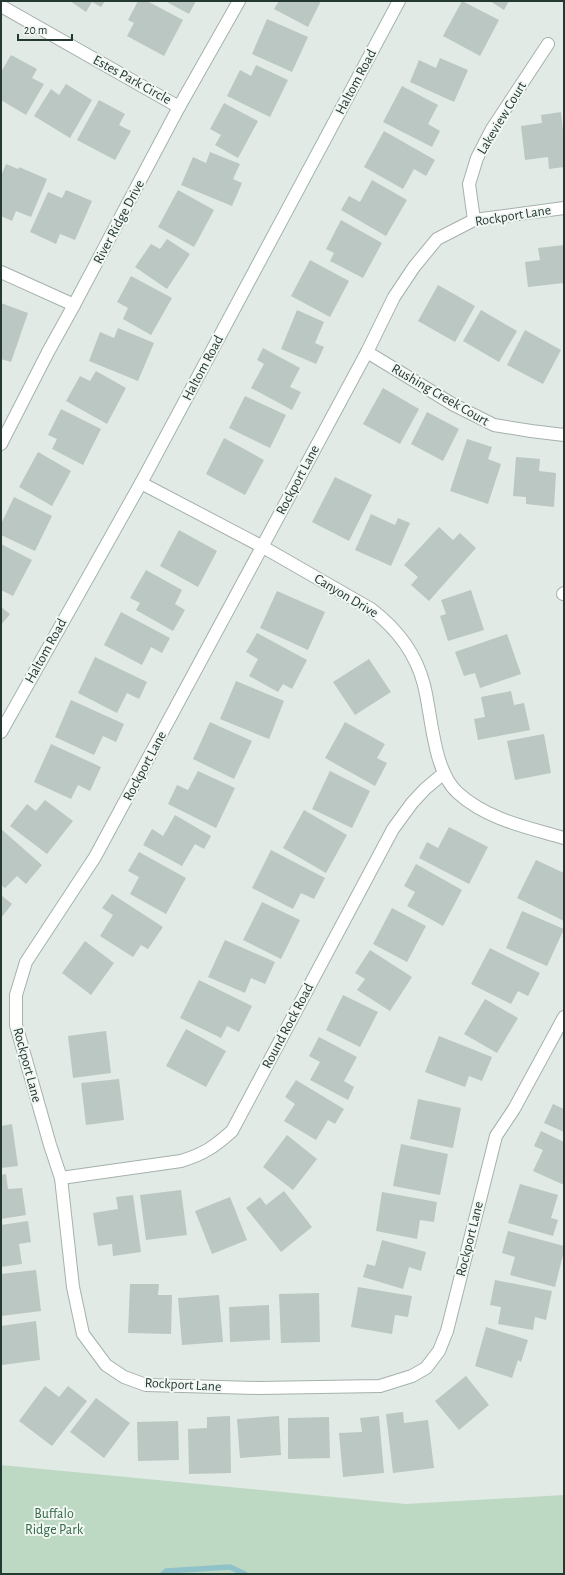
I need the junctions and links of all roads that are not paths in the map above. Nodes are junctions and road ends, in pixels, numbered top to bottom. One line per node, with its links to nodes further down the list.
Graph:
1 (239, 1): 5 (street, River Ridge Drive)
2 (399, 1): 13 (street, Haltom Road)
3 (1, 6): 5 (street, Estes Park Circle)
4 (548, 44): 7 (street, Lakeview Court)
5 (179, 107): 9 (street, River Ridge Drive)
6 (564, 208): 7 (street, Rockport Lane)
7 (474, 220): 10 (street, Rockport Lane)
8 (1, 272): 9 (street)
9 (74, 306): 12 (street, River Ridge Drive)
10 (367, 352): 11 (street, Rushing Creek Court); 14 (street, Rockport Lane)
11 (564, 435)
12 (1, 444)
13 (141, 483): 14 (street, Canyon Drive); 15 (street, Haltom Road)
14 (263, 547): 16 (street, Canyon Drive); 19 (street, Rockport Lane)
15 (1, 732)
16 (444, 773): 17 (street, Canyon Drive); 19 (street, Round Rock Road)
17 (564, 838)
18 (564, 1017): 19 (street, Rockport Lane)
19 (61, 1178)

